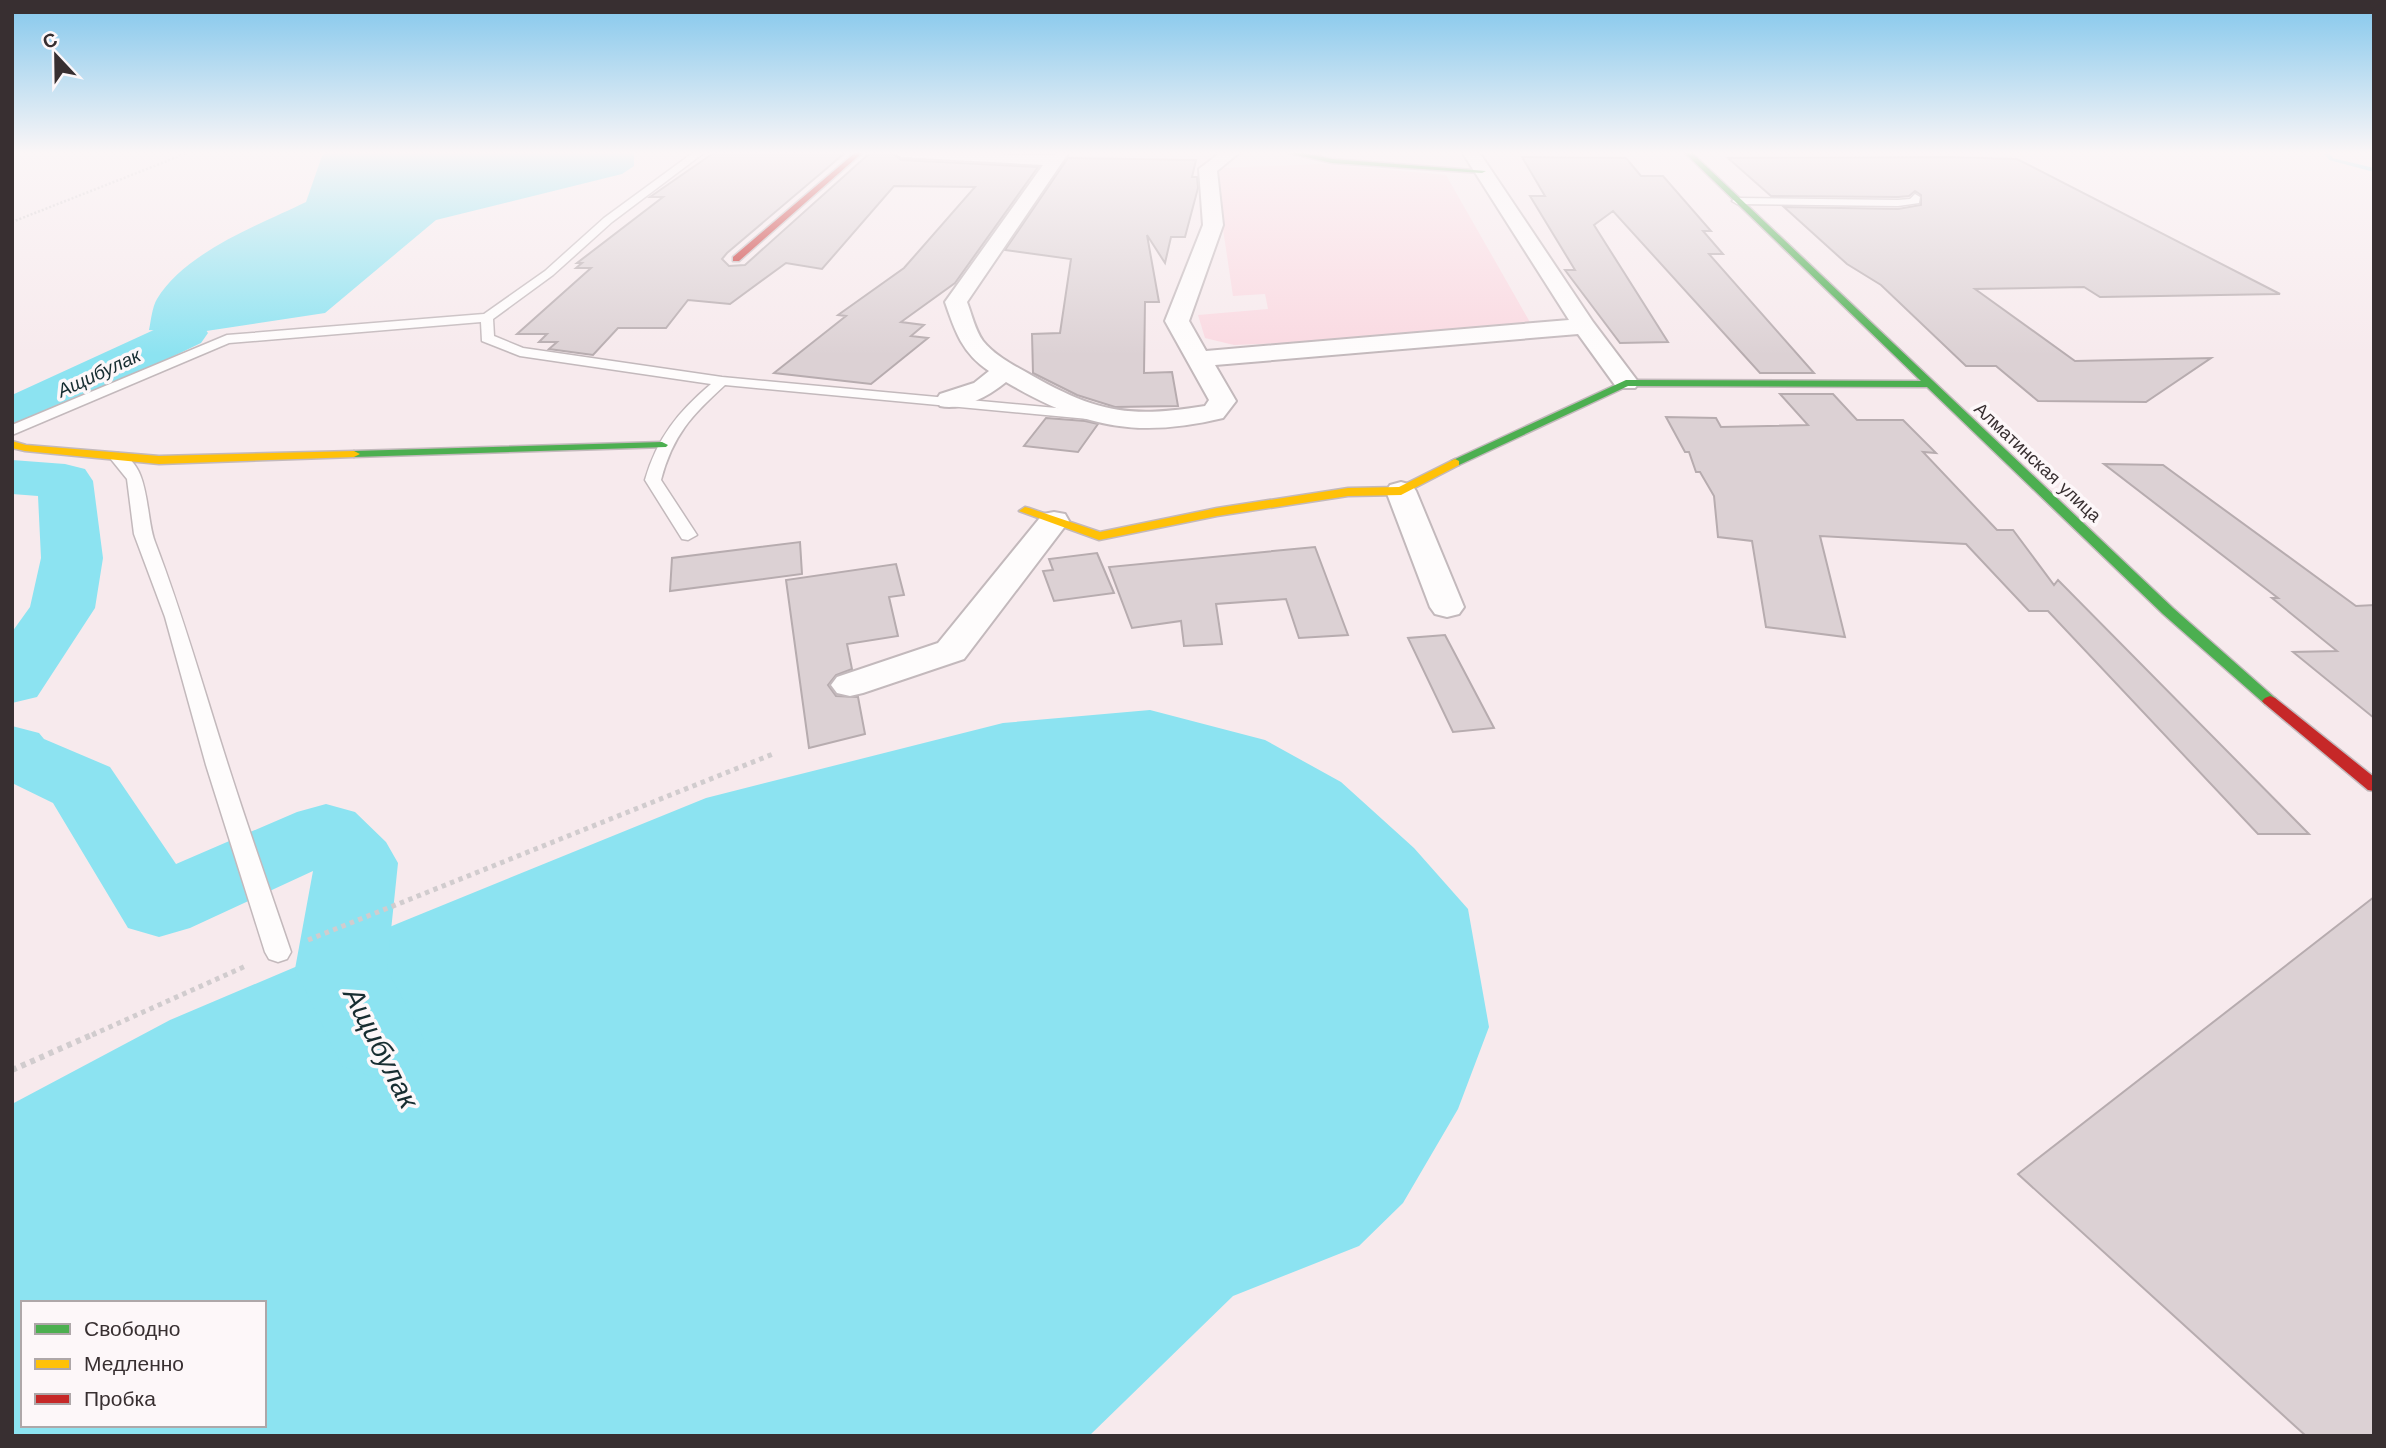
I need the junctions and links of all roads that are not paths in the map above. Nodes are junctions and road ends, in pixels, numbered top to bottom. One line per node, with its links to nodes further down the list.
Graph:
1 (609, 220): 8 (lane)
2 (782, 220): 7 (street)
3 (1013, 220): 11 (street)
4 (1213, 220): 10 (street)
5 (1514, 220): 9 (street)
6 (1756, 220): 14 (street, Алматинская улица)
7 (736, 259)
8 (487, 318): 12 (lane); 17 (lane)
9 (1584, 326): 10 (street); 13 (street)
10 (1198, 359): 16 (street)
11 (1004, 371): 15 (street); 16 (street)
12 (722, 381): 15 (lane); 19 (lane)
13 (1626, 383): 14 (street); 21 (street)
14 (1926, 384): 26 (street, Алматинская улица)
15 (949, 400): 16 (lane)
16 (1101, 417)
17 (12, 431)
18 (12, 443): 20 (street)
19 (662, 444): 20 (street); 23 (lane)
20 (118, 458): 27 (lane)
21 (1401, 491): 22 (street); 24 (street)
22 (1040, 516): 25 (street)
23 (688, 535)
24 (1447, 607)
25 (850, 685)
26 (2374, 786)
27 (278, 952)

